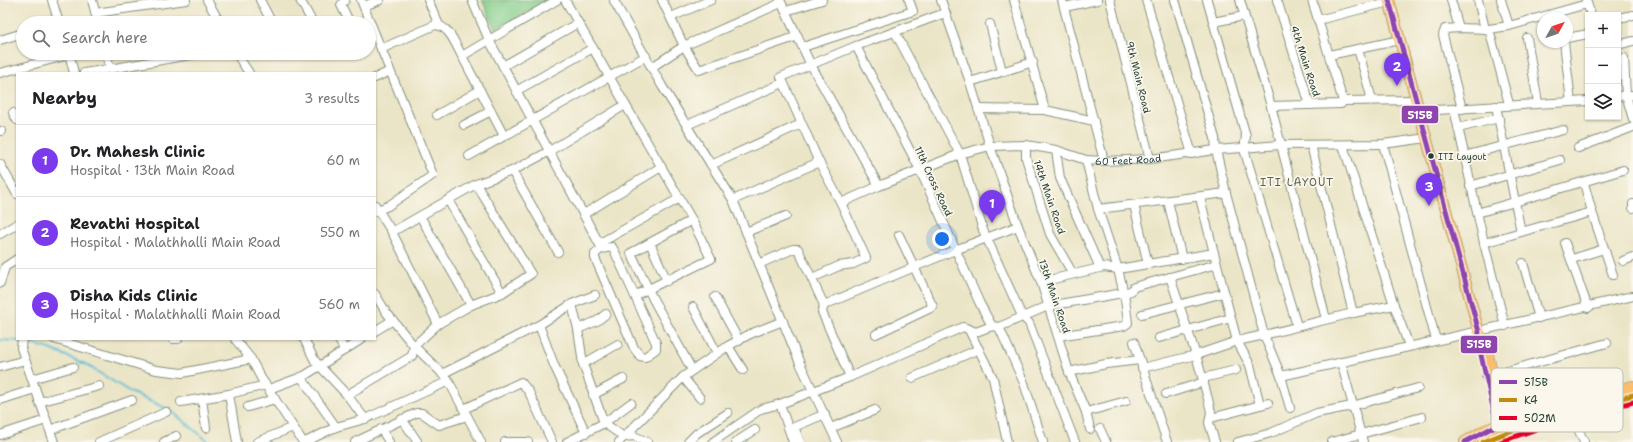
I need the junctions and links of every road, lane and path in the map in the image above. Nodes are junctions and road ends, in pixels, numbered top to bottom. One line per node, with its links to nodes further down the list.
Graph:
1 (52, 0): 41 (street)
2 (92, 0): 38 (street)
3 (186, 0): 38 (street)
4 (208, 0): 43 (street)
5 (260, 0): 44 (street)
6 (300, 0): 45 (street)
7 (345, 0): 46 (street)
8 (380, 0): 34 (street)
9 (428, 0): 55 (street)
10 (472, 0): 67 (street)
11 (557, 0): 67 (street)
12 (565, 0): 53 (street)
13 (662, 0): 49 (street)
14 (711, 0): 49 (street)
15 (821, 0): 36 (street)
16 (909, 0): 73 (street)
17 (941, 0): 39 (street, 13th Main Road)
18 (1014, 0): 87 (street)
19 (1097, 0): 35 (street)
20 (1110, 0): 151 (street, 9th Main Road)
21 (1146, 0): 148 (street)
22 (1175, 0): 145 (street)
23 (1207, 0): 52 (street)
24 (1240, 0): 48 (street)
25 (1276, 0): 113 (street, 4th Main Road)
26 (1312, 0): 51 (street)
27 (1451, 0): 57 (street)
28 (1478, 0): 58 (street)
29 (1501, 0): 56 (street)
30 (614, 1): 79 (street)
31 (781, 1): 36 (street); 71 (street)
32 (1389, 1): 51 (street); 68 (main road)
33 (1587, 2): 37 (street); 56 (street)
34 (362, 3): 47 (street)
35 (1064, 4): 126 (street)
36 (786, 11): 62 (street)
37 (1590, 12)
38 (95, 13): 42 (street)
39 (945, 14): 59 (street); 100 (street, 13th Main Road)
40 (1633, 15): 50 (street)
41 (57, 16)
42 (96, 16)
43 (216, 16)
44 (268, 16)
45 (309, 16)
46 (346, 16)
47 (367, 16)
48 (1244, 16): 52 (street); 114 (street)
49 (671, 17): 71 (street)
50 (1621, 17)
51 (1318, 20): 80 (street)
52 (1213, 22): 143 (street)
53 (578, 23): 74 (street); 89 (street)
54 (990, 24): 93 (street)
55 (439, 25): 76 (street); 78 (street)
56 (1509, 26): 58 (street)
57 (1459, 28): 58 (street); 118 (street)
58 (1487, 29): 111 (street)
59 (895, 32): 72 (street); 147 (street)
60 (16, 35): 66 (street)
61 (1585, 35): 64 (street)
62 (798, 36): 71 (street); 73 (street)
63 (376, 37): 76 (street)
64 (1573, 37)
65 (1527, 38): 110 (street)
66 (0, 40)
67 (489, 40): 78 (street); 89 (street)
68 (1400, 40): 77 (street); 106 (main road)
69 (1633, 41): 70 (street)
70 (1621, 44)
71 (684, 46): 90 (street)
72 (856, 46): 88 (street); 159 (street, 11th Cross Road)
73 (803, 47): 88 (street)
74 (593, 48): 98 (street); 103 (street)
75 (1565, 48): 109 (street)
76 (381, 49): 92 (street)
77 (1358, 49): 80 (street); 105 (street)
78 (462, 56): 102 (street)
79 (646, 56): 90 (street); 98 (street)
80 (1329, 56): 107 (street)
81 (1624, 58): 104 (street)
82 (47, 60): 97 (street)
83 (71, 60): 94 (street)
84 (108, 60): 91 (street)
85 (161, 60): 91 (street)
86 (241, 60): 96 (street)
87 (1033, 62): 93 (street); 119 (street)
88 (811, 64): 101 (street); 165 (street)
89 (503, 66): 103 (street)
90 (652, 67): 129 (street)
91 (110, 69): 95 (street)
92 (390, 71): 99 (street); 179 (street)
93 (1002, 71): 100 (street)
94 (74, 72)
95 (90, 72)
96 (248, 72)
97 (0, 73)
98 (608, 77): 112 (street); 125 (street)
99 (376, 78)
100 (970, 82): 116 (street, 13th Main Road)
101 (782, 83): 127 (street); 129 (street)
102 (480, 90): 120 (street); 122 (street)
103 (516, 91): 125 (street)
104 (1626, 96): 124 (street)
105 (1372, 100): 106 (street); 107 (street)
106 (1416, 100): 121 (main road)
107 (1343, 101): 113 (street)
108 (1585, 101): 109 (street)
109 (1571, 102): 110 (street)
110 (1538, 103): 111 (street)
111 (1509, 104): 115 (street)
112 (625, 105): 146 (street); 158 (street)
113 (1310, 105): 114 (street)
114 (1271, 106): 138 (street)
115 (1496, 106): 118 (street); 123 (street)
116 (978, 109): 119 (street); 141 (street, 13th Main Road)
117 (1454, 109): 118 (street); 121 (street); 131 (street)
118 (1462, 109)
119 (1045, 110): 126 (street)
120 (491, 111): 128 (street); 133 (street)
121 (1420, 111): 134 (main road)
122 (437, 114)
123 (1499, 118): 131 (street); 136 (street)
124 (1633, 119)
125 (532, 120): 133 (street); 146 (street)
126 (1094, 121): 153 (street)
127 (801, 124): 155 (street); 157 (street)
128 (464, 125)
129 (687, 125): 157 (street)
130 (1633, 127): 142 (street)
131 (1458, 128): 150 (street)
132 (1563, 130): 136 (street)
133 (504, 136): 149 (street)
134 (1427, 138): 135 (street, 60 Feet Road); 257 (main road)
135 (1383, 144): 140 (street, 60 Feet Road); 267 (street)
136 (1505, 144): 150 (street); 162 (street)
137 (1026, 145): 141 (street, 60 Feet Road); 144 (street, 60 Feet Road); 215 (street, 14th Main Road)
138 (1280, 145): 139 (street, 60 Feet Road); 143 (street, 60 Feet Road); 245 (street)
139 (1311, 145): 140 (street, 60 Feet Road); 239 (street)
140 (1343, 145): 235 (street)
141 (990, 146): 147 (street, 60 Feet Road); 187 (street, 13th Main Road)
142 (1578, 148)
143 (1244, 149): 145 (street, 60 Feet Road); 251 (street)
144 (1056, 150): 152 (street, 60 Feet Road); 213 (street)
145 (1216, 150): 148 (street, 60 Feet Road); 168 (street)
146 (548, 152): 161 (street); 183 (street)
147 (960, 154): 159 (street, 60 Feet Road); 194 (street)
148 (1192, 154): 151 (street, 60 Feet Road)
149 (469, 156)
150 (1464, 156): 166 (street)
151 (1150, 159): 153 (street, 60 Feet Road)
152 (1086, 160): 153 (street, 60 Feet Road); 180 (street)
153 (1104, 160)
154 (1560, 160): 162 (street)
155 (819, 162): 172 (street); 174 (street)
156 (0, 164): 167 (street)
157 (711, 165): 172 (street)
158 (661, 167): 169 (street); 183 (street)
159 (920, 170): 165 (street, 60 Feet Road); 200 (street, 11th Cross Road)
160 (1624, 170): 163 (street)
161 (512, 171): 164 (street); 201 (street)
162 (1510, 175): 166 (street); 175 (street)
163 (1584, 183): 175 (street); 181 (street)
164 (476, 184): 171 (street); 223 (street)
165 (879, 186): 174 (street, 60 Feet Road)
166 (1470, 186): 182 (street)
167 (16, 192)
168 (1226, 193): 170 (street); 259 (street)
169 (680, 198): 186 (street); 198 (street)
170 (1200, 198): 173 (street); 202 (street)
171 (448, 200): 184 (street); 223 (street)
172 (733, 200): 190 (street)
173 (1168, 201): 177 (street); 204 (street)
174 (841, 203): 218 (street)
175 (1515, 203): 182 (street); 191 (street)
176 (1633, 204): 178 (street)
177 (1134, 205): 180 (street); 210 (street)
178 (1633, 208)
179 (376, 209): 189 (street)
180 (1098, 210): 214 (street)
181 (1592, 212): 191 (street); 199 (street)
182 (1477, 213): 196 (street)
183 (584, 214): 198 (street)
184 (420, 216): 189 (street); 234 (street)
185 (786, 216): 190 (street)
186 (692, 220): 195 (street); 219 (street)
187 (1018, 226): 194 (street); 220 (street, 13th Main Road)
188 (16, 228): 192 (street)
189 (392, 232): 248 (street)
190 (746, 232): 209 (street)
191 (1521, 232): 196 (street)
192 (0, 234)
193 (899, 235): 212 (street)
194 (987, 239): 200 (street); 242 (street)
195 (650, 243): 219 (street); 222 (street)
196 (1484, 243): 252 (street)
197 (1565, 243): 205 (street)
198 (600, 246): 198 (street)
199 (1604, 249): 205 (street); 216 (street)
200 (955, 250): 212 (street); 250 (street, 11th Cross Road)
201 (558, 252)
202 (1214, 253): 204 (street); 211 (street)
203 (1633, 257): 207 (street)
204 (1182, 259): 210 (street)
205 (1572, 259): 238 (street)
206 (16, 260): 221 (street)
207 (1622, 261)
208 (1523, 263): 244 (street)
209 (760, 264): 218 (street); 247 (street)
210 (1148, 264): 214 (street)
211 (1217, 264): 217 (street); 225 (street)
212 (915, 267): 232 (street); 258 (street)
213 (1100, 268): 214 (street); 215 (street)
214 (1118, 269): 224 (street)
215 (1073, 274): 220 (street)
216 (1613, 275)
217 (1170, 277): 224 (street); 233 (street)
218 (812, 278): 232 (street)
219 (667, 281): 222 (street)
220 (1041, 282): 236 (street, 13th Main Road)
221 (0, 283)
222 (648, 289): 226 (street); 290 (street)
223 (502, 292): 234 (street)
224 (1123, 293): 236 (street); 260 (street)
225 (1224, 293): 233 (street); 243 (street)
226 (638, 294)
227 (376, 295): 246 (street)
228 (595, 295): 231 (street)
229 (1633, 296): 238 (street)
230 (715, 297): 268 (street)
231 (572, 304): 249 (street); 253 (street)
232 (824, 304): 299 (street)
233 (1178, 304): 241 (street); 256 (street)
234 (471, 305): 248 (street)
235 (1394, 305): 239 (street); 276 (street)
236 (1048, 306): 242 (street); 260 (street, 13th Main Road)
237 (693, 307): 279 (street)
238 (1588, 308): 244 (street)
239 (1353, 313): 245 (street)
240 (606, 314): 253 (street)
241 (1142, 314)
242 (1022, 316): 250 (street); 385 (street)
243 (1231, 318): 256 (street); 269 (street)
244 (1539, 318): 252 (street)
245 (1326, 319): 251 (street)
246 (393, 320): 254 (street); 274 (street)
247 (783, 321): 268 (street); 312 (street)
248 (438, 324): 274 (street)
249 (540, 325): 294 (street); 356 (street)
250 (995, 326): 255 (street); 384 (street, 11th Cross Road)
251 (1297, 326): 259 (street)
252 (1505, 326): 257 (street)
253 (578, 329): 284 (street)
254 (376, 330)
255 (970, 330): 277 (street); 299 (street)
256 (1187, 330): 261 (street); 280 (street)
257 (1480, 332): 267 (street); 296 (main road)
258 (876, 334)
259 (1264, 335): 269 (street); 295 (street)
260 (1058, 336): 293 (street, 13th Main Road)
261 (1159, 338)
262 (57, 340): 281 (street)
263 (236, 340): 281 (street)
264 (305, 340): 288 (street)
265 (339, 340): 278 (street)
266 (360, 340): 278 (street)
267 (1436, 340): 276 (street)
268 (739, 341): 275 (street)
269 (1237, 341): 280 (street); 340 (street)
270 (1134, 342): 285 (street)
271 (22, 343): 282 (street)
272 (1607, 343): 289 (street)
273 (618, 344): 284 (street)
274 (414, 346): 294 (street); 316 (street)
275 (728, 346): 279 (street); 291 (street)
276 (1409, 346): 283 (street)
277 (979, 349): 300 (street); 363 (street)
278 (345, 350): 288 (street)
279 (717, 353): 290 (street)
280 (1196, 354): 285 (street); 303 (street)
281 (251, 359): 308 (street)
282 (25, 360): 287 (street); 301 (street)
283 (1341, 362): 295 (street); 330 (street)
284 (582, 364): 314 (street)
285 (1141, 364): 293 (street); 387 (street)
286 (73, 366): 301 (street)
287 (0, 367)
288 (320, 367): 297 (street); 316 (street)
289 (1518, 368)
290 (692, 370): 298 (street)
291 (743, 370)
292 (1236, 370): 303 (street)
293 (1069, 372): 334 (street, 13th Main Road)
294 (442, 374): 304 (street)
295 (1281, 376): 331 (street)
296 (1489, 376): 305 (main road)
297 (301, 377): 308 (street); 345 (street)
298 (683, 377): 318 (street); 360 (street)
299 (850, 377): 312 (street)
300 (912, 378)
301 (32, 379): 310 (street)
302 (623, 379): 314 (street)
303 (1203, 380): 315 (street); 340 (street)
304 (449, 381): 335 (street); 341 (street)
305 (1491, 385)
306 (99, 386): 325 (street)
307 (1633, 386): 311 (main road)
308 (267, 387): 313 (street); 321 (street)
309 (1418, 388): 330 (street)
310 (35, 389): 322 (street); 325 (street)
311 (1623, 389)
312 (815, 391): 328 (street); 337 (street)
313 (229, 394): 320 (street); 367 (street)
314 (593, 394): 343 (street)
315 (1166, 394)
316 (347, 395): 341 (street)
317 (1633, 395): 319 (main road)
318 (700, 398)
319 (1623, 398)
320 (202, 399): 326 (street); 346 (street)
321 (275, 399): 329 (street); 344 (street)
322 (0, 400)
323 (132, 400): 351 (street)
324 (1126, 401): 334 (street)
325 (39, 402): 342 (street)
326 (181, 402)
327 (631, 403): 343 (street)
328 (780, 404): 379 (street); 381 (street)
329 (248, 406)
330 (1352, 406): 359 (street); 389 (street)
331 (1290, 408)
332 (875, 410): 347 (street)
333 (166, 412): 365 (street)
334 (1086, 412): 349 (street, 13th Main Road)
335 (466, 413): 339 (street); 371 (street); 375 (street)
336 (728, 413): 378 (street)
337 (825, 414): 347 (street); 382 (street)
338 (1422, 417): 359 (street)
339 (402, 418): 348 (street); 362 (street)
340 (1211, 418): 388 (street)
341 (365, 419): 345 (street)
342 (46, 420): 351 (street); 357 (street)
343 (604, 423): 356 (street); 360 (street)
344 (293, 427): 368 (street); 369 (street)
345 (336, 427): 369 (street)
346 (206, 428)
347 (831, 428): 383 (street)
348 (381, 429): 361 (street); 370 (street)
349 (1090, 429)
350 (1100, 429): 386 (street)
351 (50, 430): 364 (street)
352 (755, 430): 380 (street)
353 (1491, 432): 391 (main road)
354 (1496, 432): 392 (main road)
355 (1579, 432): 393 (street)
356 (586, 433): 376 (street)
357 (0, 435)
358 (176, 436): 366 (street)
359 (1362, 438): 390 (street)
360 (622, 440): 377 (street)
361 (360, 441)
362 (417, 441)
363 (1006, 441)
364 (54, 442)
365 (99, 442)
366 (164, 442)
367 (236, 442)
368 (257, 442)
369 (304, 442)
370 (389, 442)
371 (481, 442)
372 (505, 442): 373 (street)
373 (511, 442): 374 (street)
374 (528, 442)
375 (552, 442)
376 (567, 442)
377 (647, 442)
378 (688, 442)
379 (713, 442)
380 (736, 442)
381 (793, 442)
382 (800, 442)
383 (837, 442)
384 (1043, 442)
385 (1075, 442)
386 (1106, 442)
387 (1167, 442)
388 (1215, 442)
389 (1238, 442)
390 (1332, 442)
391 (1465, 442)
392 (1483, 442)
393 (1584, 442)

